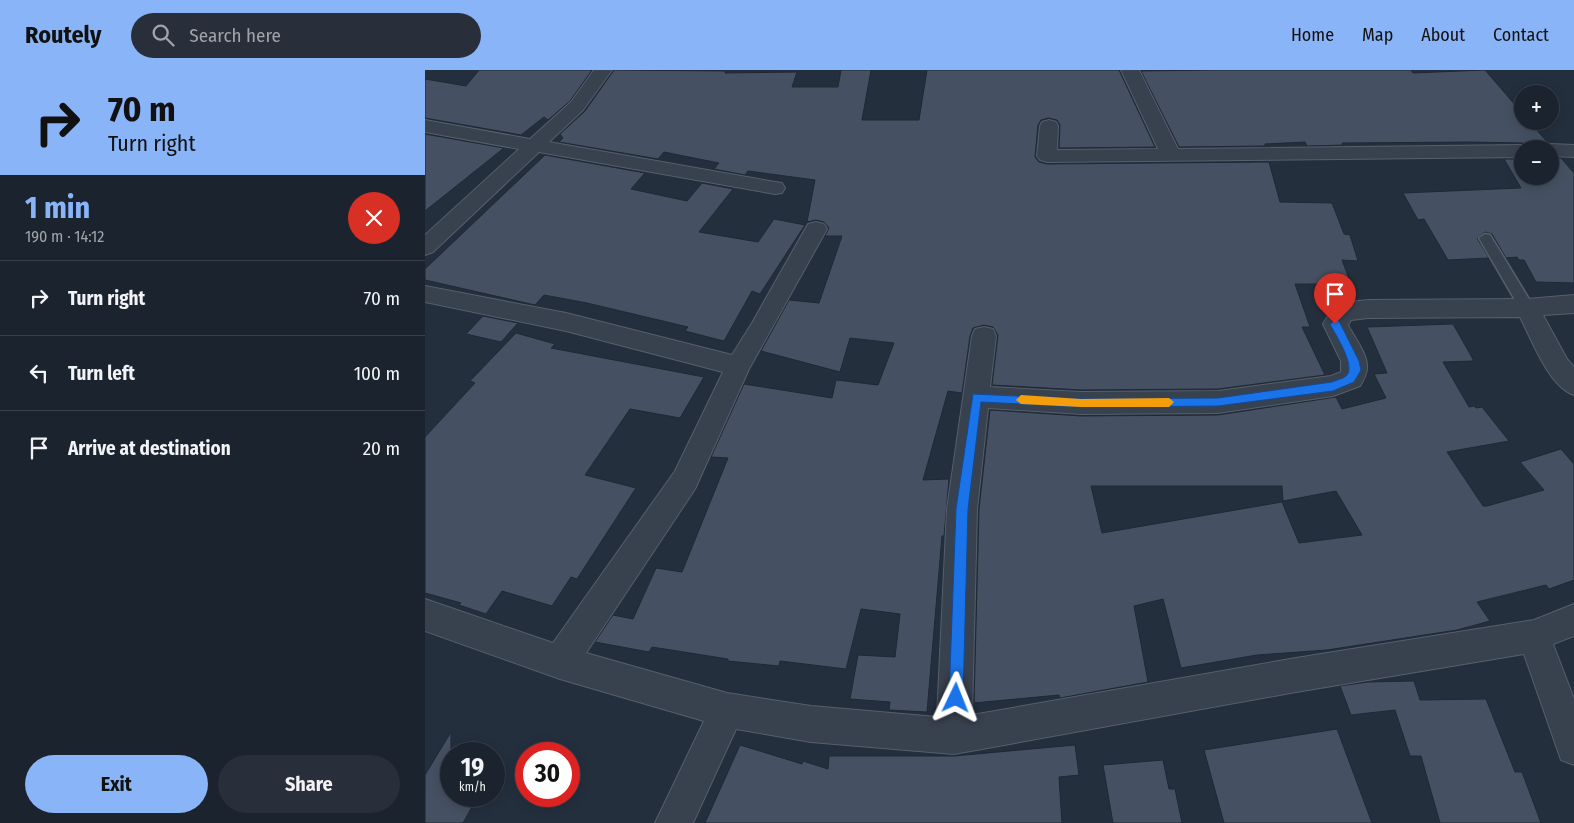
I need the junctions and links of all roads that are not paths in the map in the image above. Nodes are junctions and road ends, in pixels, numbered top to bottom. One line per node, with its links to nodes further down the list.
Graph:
1 (603, 70): 5 (street)
2 (1129, 70): 9 (street)
3 (425, 126): 5 (street)
4 (1049, 126): 9 (street)
5 (532, 146): 10 (street); 13 (street)
6 (1559, 150): 8 (street)
7 (1514, 151): 9 (street)
8 (1574, 151)
9 (1171, 155)
10 (775, 188)
11 (816, 229): 18 (street)
12 (1485, 238): 16 (lane)
13 (425, 247)
14 (425, 294): 18 (street)
15 (1574, 304): 16 (street)
16 (1527, 308): 19 (street); 20 (street)
17 (984, 336): 20 (street)
18 (738, 366): 24 (street)
19 (1574, 385)
20 (977, 397): 26 (street)
21 (425, 615): 24 (street)
22 (1574, 620): 23 (street)
23 (1534, 636): 26 (street); 27 (street)
24 (560, 662): 25 (street)
25 (727, 710): 26 (street); 28 (street)
26 (954, 736)
27 (1574, 747)
28 (675, 823)

